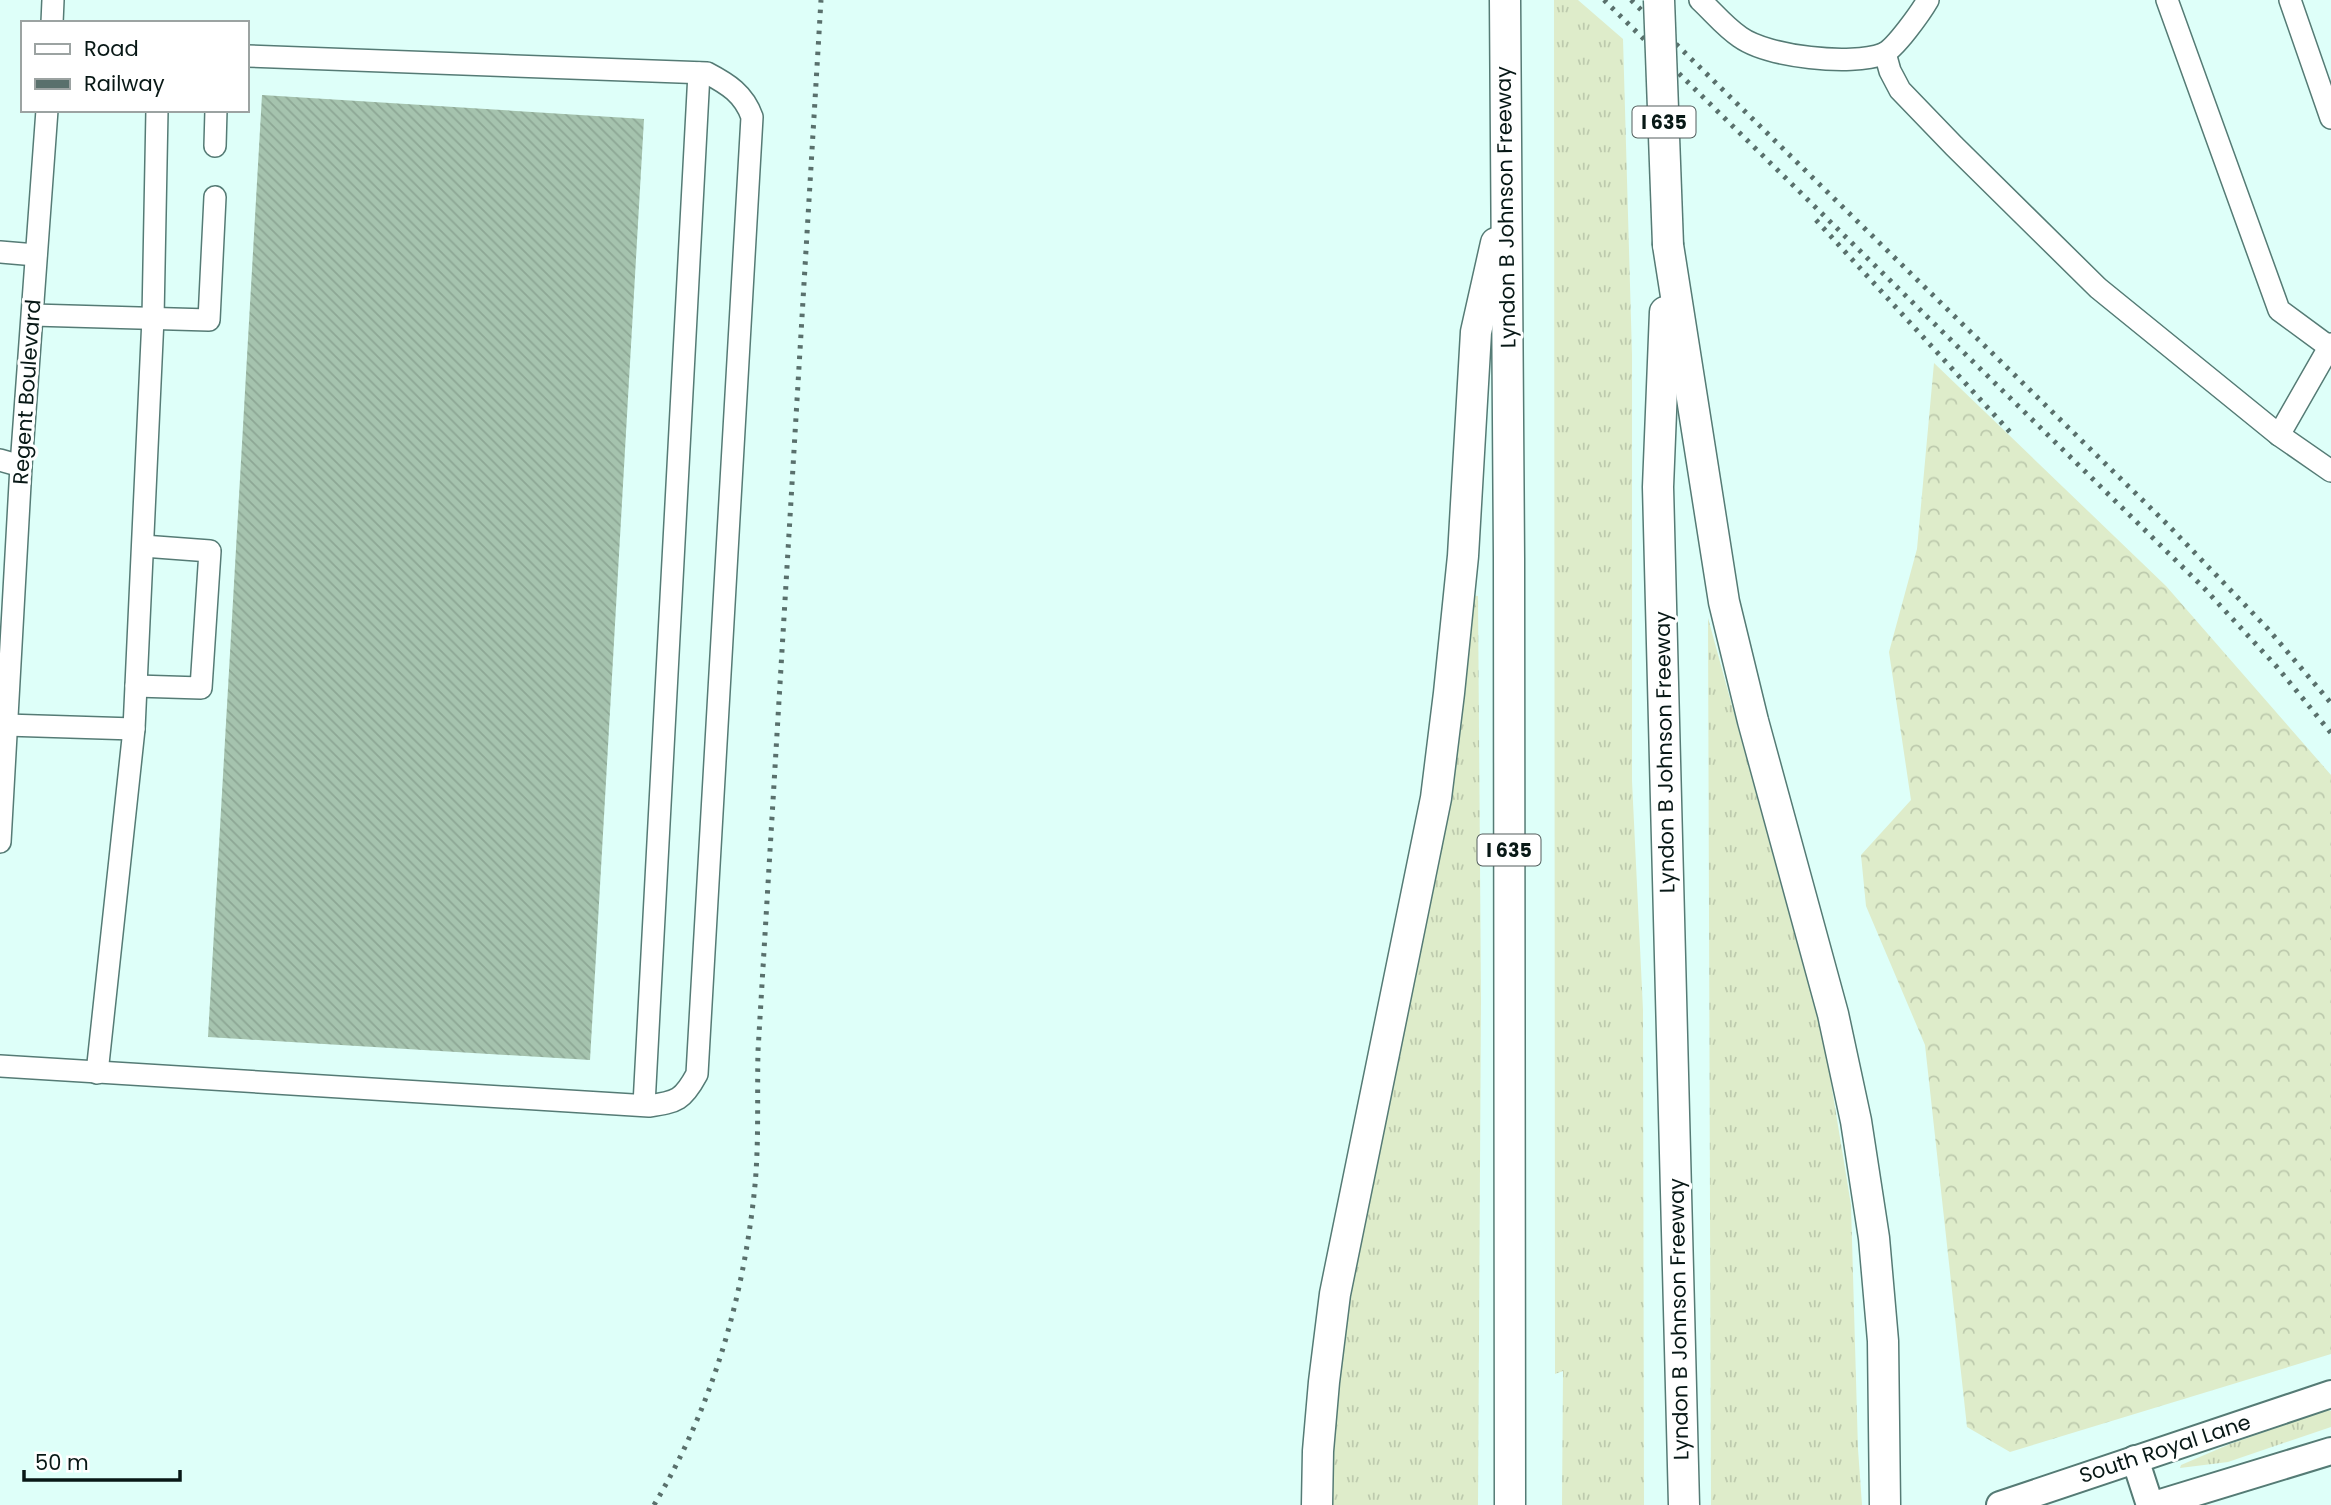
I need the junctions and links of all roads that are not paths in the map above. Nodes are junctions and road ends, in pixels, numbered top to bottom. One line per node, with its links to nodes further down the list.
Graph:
1 (53, 0): 8 (street)
2 (1505, 0): 17 (highway, Lyndon B Johnson Freeway / I 635)
3 (1659, 0): 19 (highway, Lyndon B Johnson Freeway / I 635, bridge)
4 (1700, 0): 9 (street)
5 (1928, 0): 9 (street)
6 (2167, 0): 24 (street)
7 (2290, 0): 15 (street)
8 (52, 21)
9 (1885, 53): 25 (street)
10 (248, 56): 11 (street)
11 (699, 73): 35 (street); 35 (street)
12 (47, 112): 21 (street, Regent Boulevard)
13 (157, 112): 23 (street)
14 (216, 112): 16 (street)
15 (2331, 118)
16 (215, 146)
17 (1507, 195): 39 (highway); 40 (highway, Lyndon B Johnson Freeway / I 635)
18 (215, 197): 23 (street)
19 (1668, 245): 41 (highway, Lyndon B Johnson Freeway / I 635); 42 (highway)
20 (0, 252): 21 (street)
21 (36, 255): 22 (street, Regent Boulevard)
22 (33, 315): 23 (street); 26 (street, Regent Boulevard)
23 (153, 318): 28 (street)
24 (2330, 345): 25 (street)
25 (2279, 435): 27 (street)
26 (10, 463): 30 (street, Regent Boulevard)
27 (2331, 471)
28 (143, 546): 29 (street); 29 (street)
29 (136, 686): 31 (street)
30 (6, 725): 31 (street); 32 (street, Regent Boulevard)
31 (134, 729): 34 (street)
32 (0, 842)
33 (0, 1066): 34 (street)
34 (97, 1073): 35 (street)
35 (644, 1105)
36 (2331, 1394): 38 (main road, South Royal Lane)
37 (2331, 1451): 44 (main road)
38 (2135, 1460): 43 (main road, South Royal Lane); 44 (main road)
39 (1317, 1505)
40 (1510, 1505)
41 (1684, 1505)
42 (1885, 1505)
43 (2000, 1505)
44 (2152, 1505)

